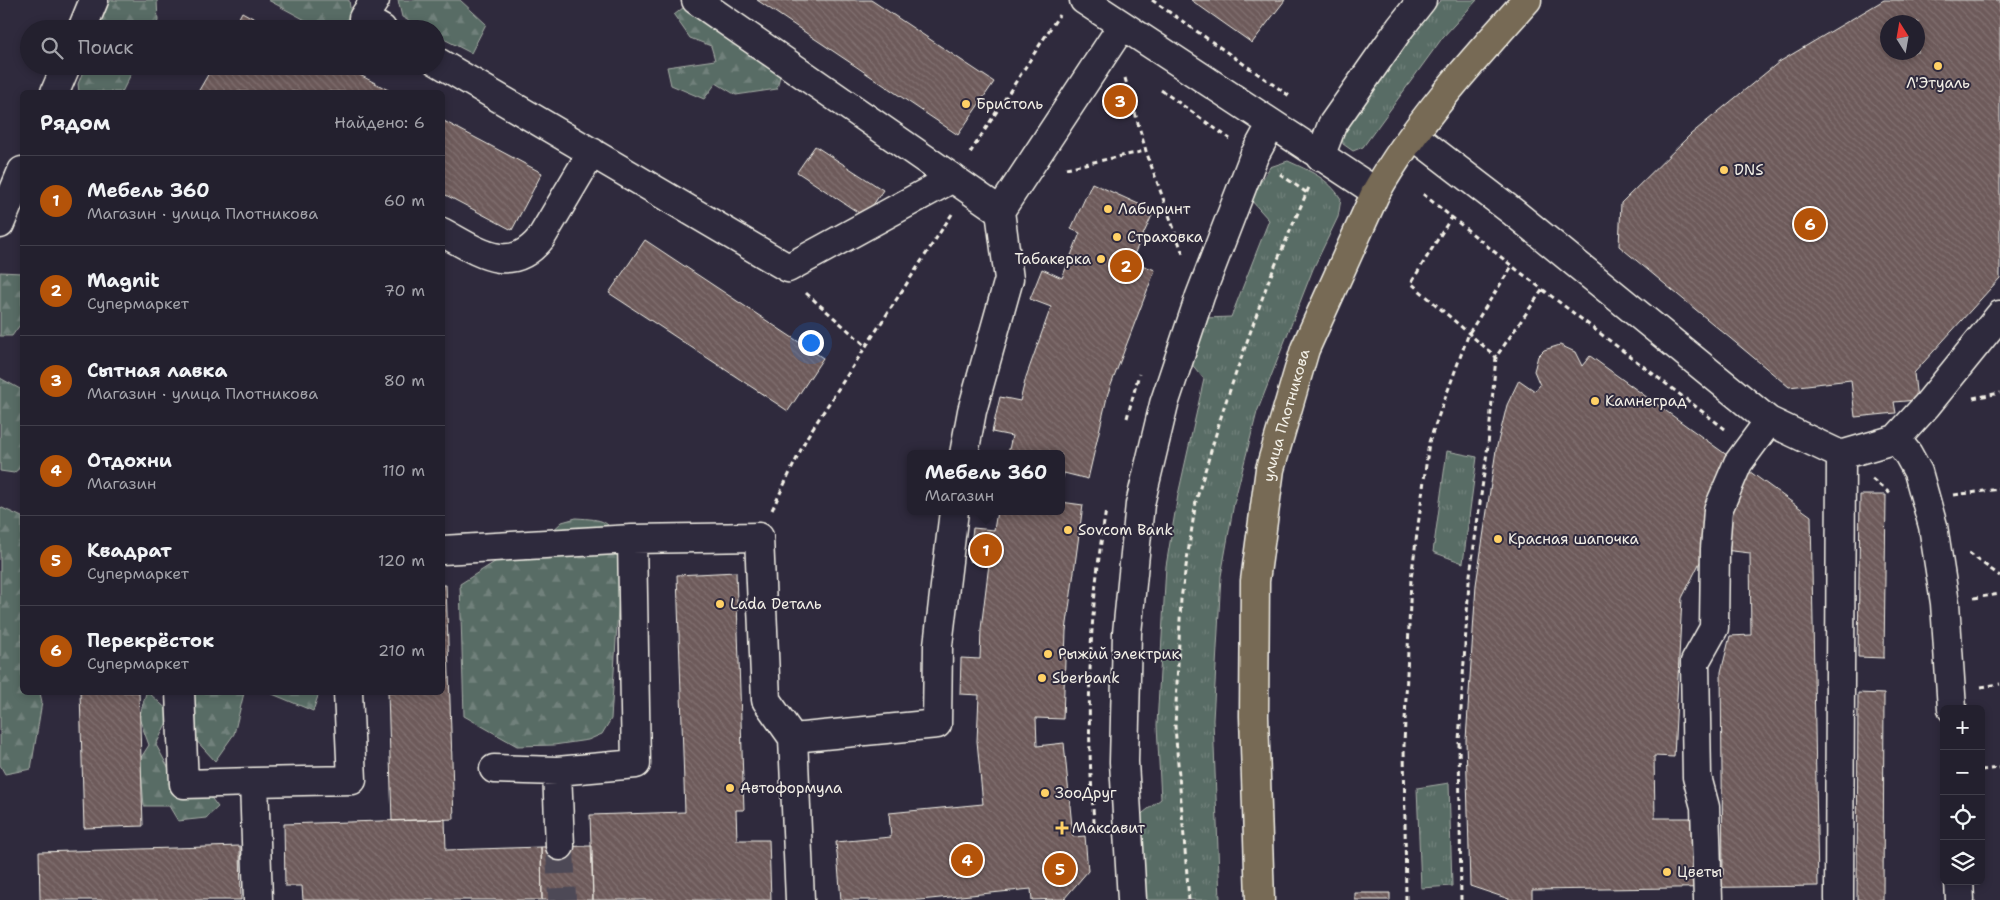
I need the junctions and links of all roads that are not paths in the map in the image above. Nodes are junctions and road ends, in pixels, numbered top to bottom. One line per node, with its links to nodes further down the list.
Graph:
1 (94, 0): 7 (street)
2 (374, 0): 8 (street)
3 (696, 0): 18 (street)
4 (1422, 0): 16 (street)
5 (1527, 0): 14 (main road, улица Плотникова)
6 (1074, 4): 9 (street)
7 (86, 20)
8 (366, 20)
9 (1122, 26): 13 (street); 20 (street)
10 (445, 65): 15 (street)
11 (62, 75): 12 (street)
12 (56, 90)
13 (1271, 125): 16 (street); 42 (street)
14 (1414, 136): 19 (main road, улица Плотникова); 24 (street)
15 (592, 152): 18 (street); 22 (street)
16 (1320, 157): 19 (street)
17 (20, 176): 21 (street)
18 (961, 184): 20 (street)
19 (1376, 192): 43 (main road, улица Плотникова)
20 (1000, 211): 26 (street)
21 (0, 224)
22 (445, 234)
23 (2000, 315): 25 (street)
24 (1770, 421): 27 (street); 44 (street)
25 (1896, 440): 27 (street); 33 (street)
26 (965, 450)
27 (1841, 456): 45 (street)
28 (954, 515): 34 (street)
29 (632, 539): 30 (street); 34 (street); 36 (street)
30 (445, 550)
31 (180, 695): 37 (street)
32 (348, 695): 37 (street)
33 (1952, 705)
34 (793, 738): 41 (street)
35 (494, 770): 36 (street)
36 (558, 771): 38 (street)
37 (254, 782): 40 (street)
38 (560, 846)
39 (1959, 885): 46 (street)
40 (258, 900)
41 (800, 900)
42 (1132, 900)
43 (1260, 900)
44 (1708, 900)
45 (1839, 900)
46 (1960, 900)

